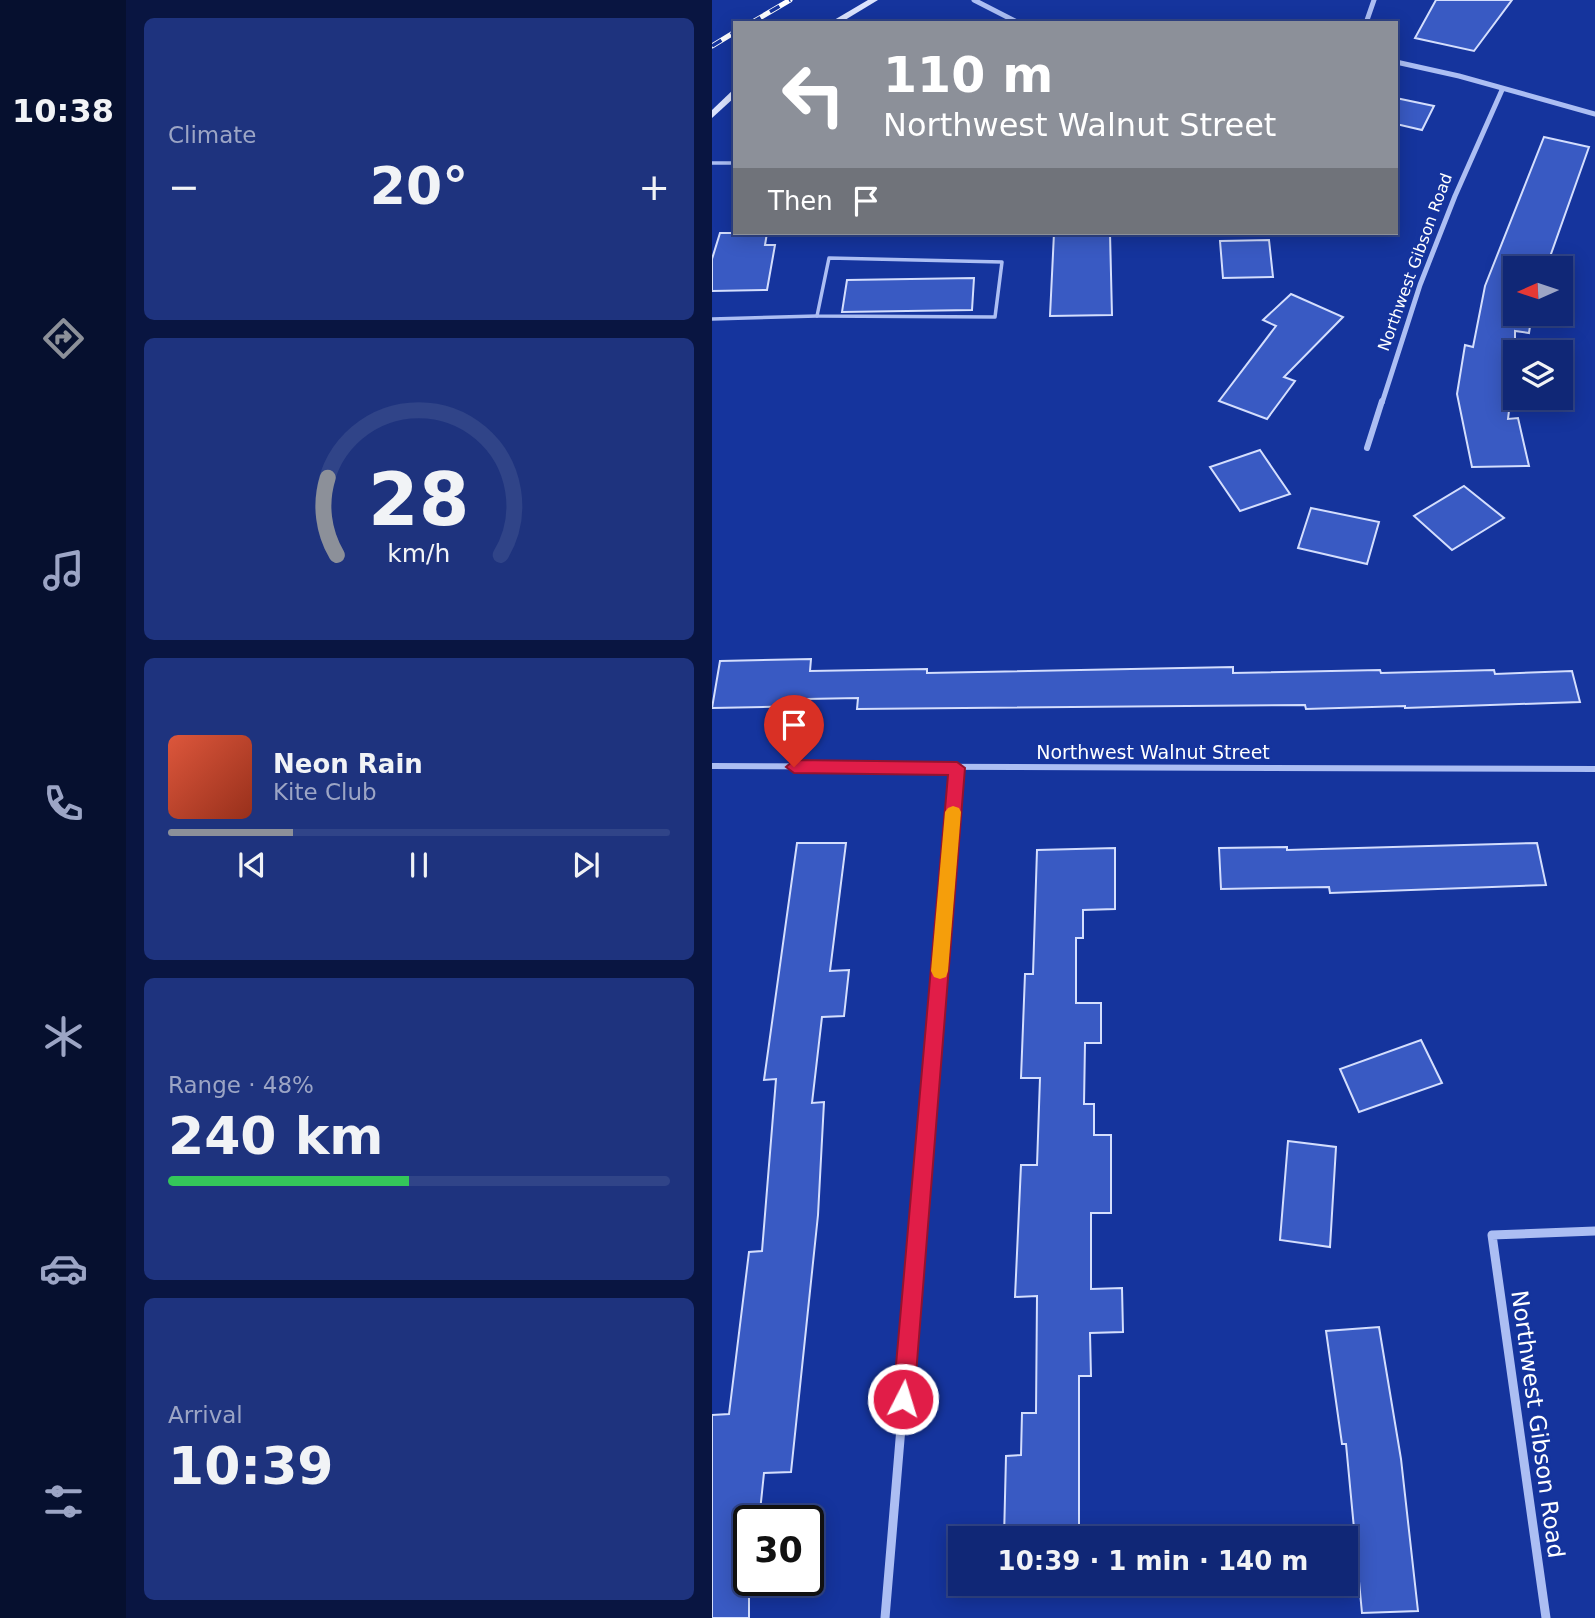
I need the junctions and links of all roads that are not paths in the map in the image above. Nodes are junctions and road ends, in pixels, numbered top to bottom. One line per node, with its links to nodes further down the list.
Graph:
1 (874, 0): 4 (street)
2 (974, 0): 5 (street)
3 (1374, 0): 6 (street)
4 (837, 21)
5 (1015, 21)
6 (1367, 21)
7 (1398, 62): 8 (street)
8 (1502, 90): 10 (street); 16 (street, Northwest Gibson Road)
9 (733, 93): 11 (street)
10 (1595, 114)
11 (712, 115)
12 (712, 163): 13 (lane)
13 (733, 163)
14 (817, 317): 14 (lane); 15 (lane)
15 (712, 319)
16 (1366, 448)
17 (712, 766): 18 (street, Northwest Walnut Street)
18 (957, 768): 19 (street, Northwest Walnut Street); 21 (street)
19 (1595, 769)
20 (1595, 1231): 22 (street, Northwest Gibson Road)
21 (885, 1618)
22 (1546, 1618)

